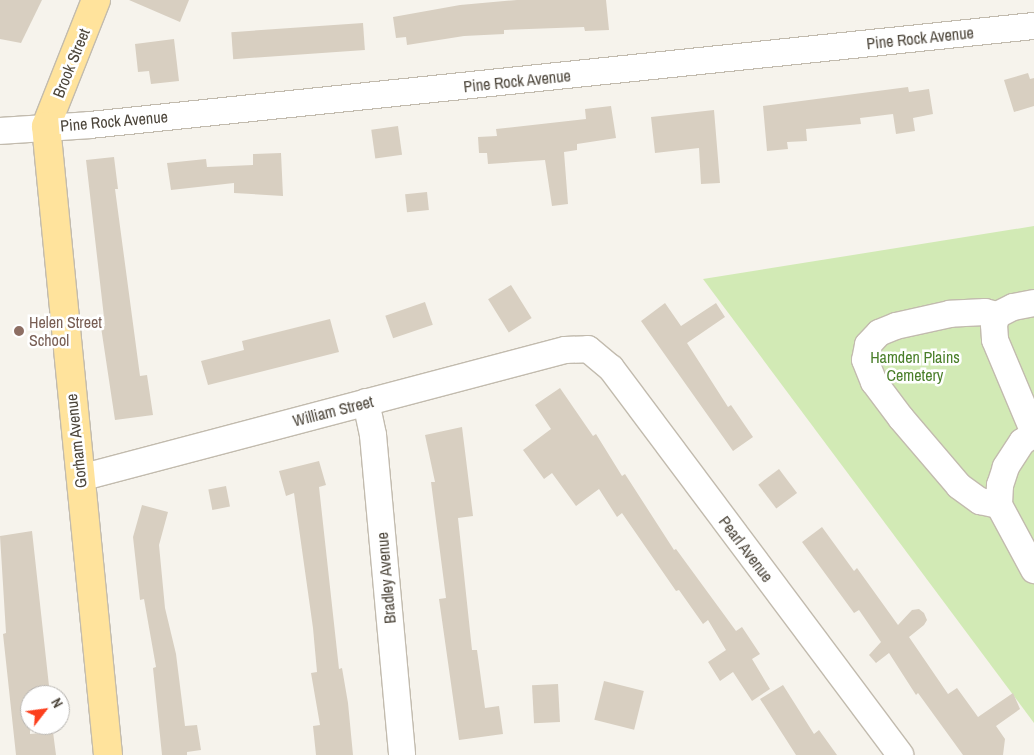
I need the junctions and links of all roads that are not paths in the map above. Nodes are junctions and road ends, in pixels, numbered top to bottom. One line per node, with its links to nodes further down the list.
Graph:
1 (96, 0): 3 (main road, Brook Street)
2 (1034, 26): 3 (street, Pine Rock Avenue)
3 (46, 126): 4 (street, Pine Rock Avenue); 10 (main road, Gorham Avenue)
4 (0, 131)
5 (1034, 303): 6 (street)
6 (997, 316): 9 (street); 11 (street)
7 (588, 349): 8 (street, William Street); 15 (street, Pearl Avenue)
8 (366, 402): 10 (street, William Street); 14 (street, Bradley Avenue)
9 (1034, 433): 11 (street)
10 (80, 478): 13 (main road, Gorham Avenue)
11 (999, 505): 12 (street)
12 (1034, 570)
13 (108, 755)
14 (402, 755)
15 (900, 755)

